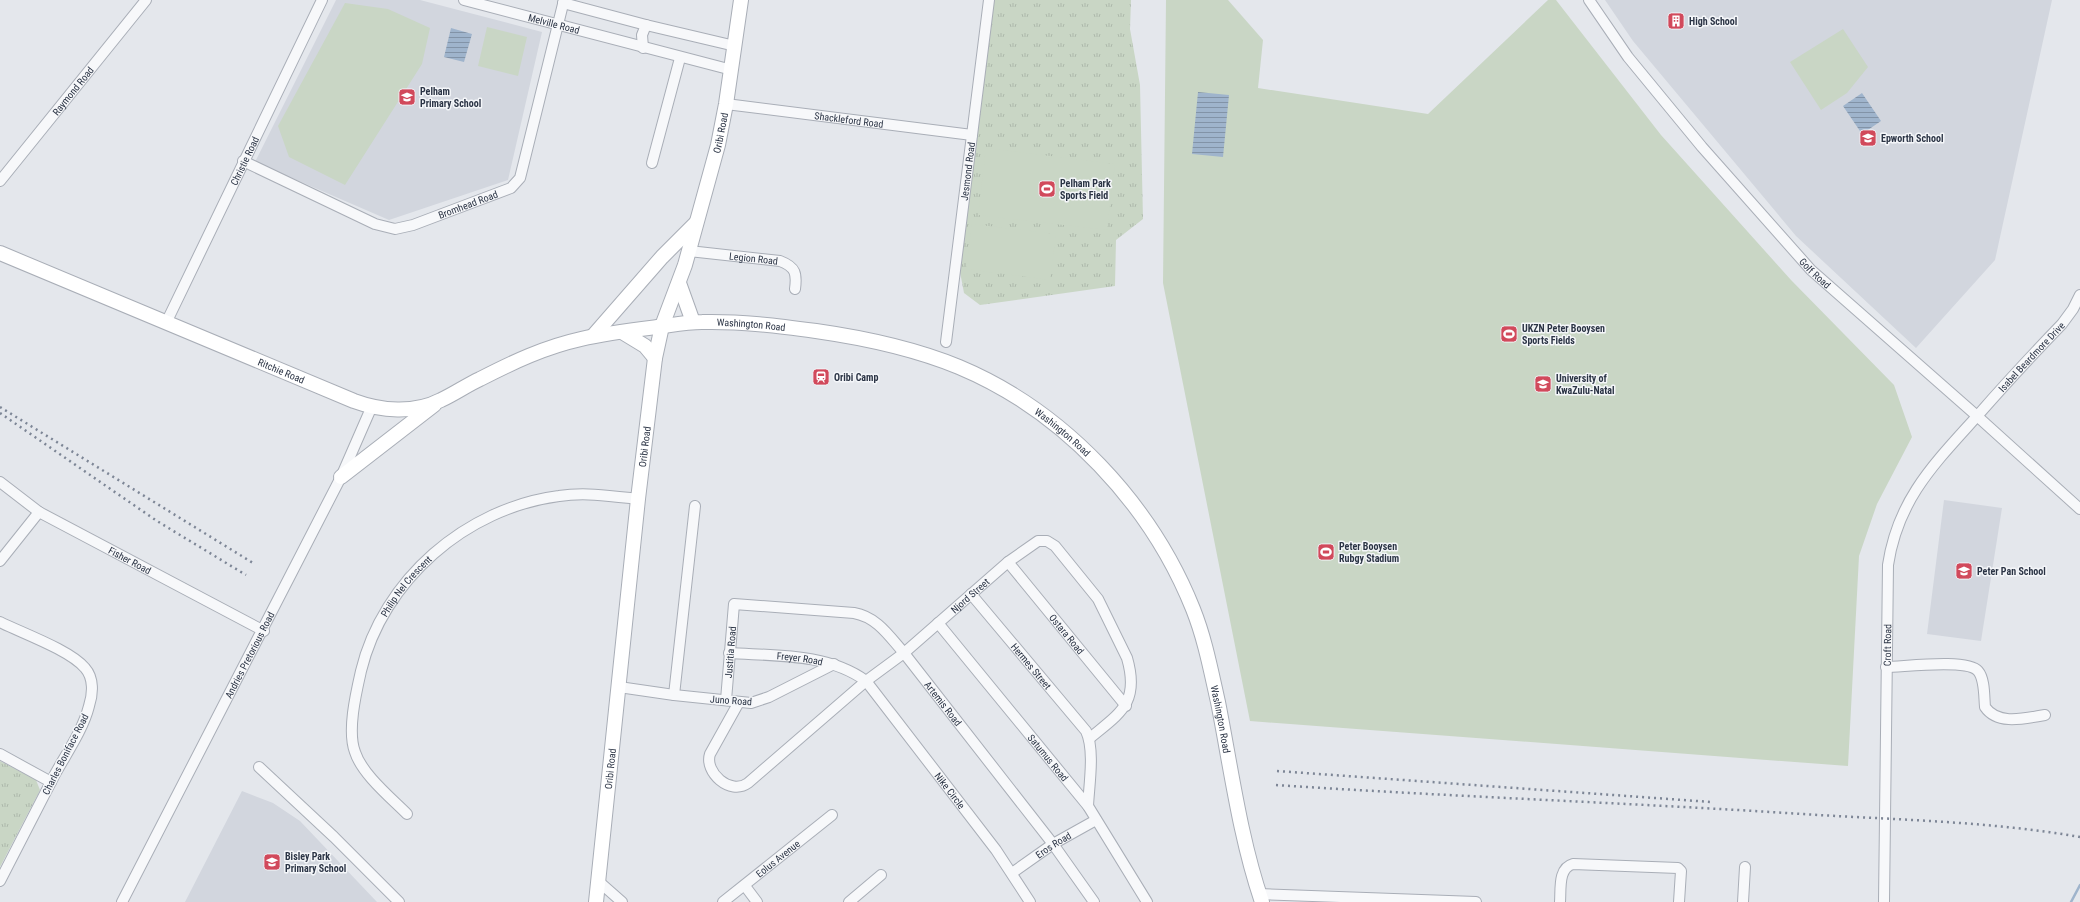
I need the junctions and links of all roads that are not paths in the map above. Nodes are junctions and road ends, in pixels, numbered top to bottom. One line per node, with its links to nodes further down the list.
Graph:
1 (146, 0): 18 (street, Raymond Road)
2 (322, 0): 16 (street, Christie Road)
3 (464, 0): 8 (street, Melville Road)
4 (741, 0): 10 (main road, Oribi Road)
5 (990, 0): 15 (street, Jesmond Road)
6 (1589, 0): 37 (street, Golf Road)
7 (564, 1): 8 (street, Bromhead Road); 9 (street)
8 (557, 25): 11 (street, Melville Road); 16 (street, Bromhead Road)
9 (646, 25): 10 (street); 11 (street)
10 (735, 46): 13 (main road, Oribi Road)
11 (643, 48): 12 (street, Melville Road)
12 (680, 58): 13 (street, Melville Road); 17 (street)
13 (732, 70): 14 (main road, Oribi Road)
14 (726, 104): 15 (street, Shackleford Road); 19 (main road, Oribi Road)
15 (972, 135): 32 (street, Jesmond Road)
16 (243, 161): 27 (street, Christie Road)
17 (652, 163)
18 (0, 181)
19 (696, 223): 20 (main road, Oribi Road); 22 (main road)
20 (689, 251): 23 (main road, Oribi Road); 25 (street, Legion Road)
21 (0, 253): 27 (main road, Ritchie Road)
22 (662, 257): 23 (main road); 31 (main road)
23 (685, 265): 24 (main road, Oribi Road)
24 (679, 283): 28 (main road); 29 (main road, Oribi Road)
25 (795, 289)
26 (2080, 295): 37 (street, Isabel Beardmore Drive)
27 (167, 321): 36 (main road, Ritchie Road)
28 (693, 322): 29 (main road, Washington Road); 77 (main road, Washington Road)
29 (662, 326): 30 (main road, Washington Road); 34 (main road, Oribi Road)
30 (622, 332): 31 (main road, Washington Road); 34 (main road)
31 (593, 336): 33 (main road, Washington Road)
32 (946, 342)
33 (565, 343): 35 (main road, Ritchie Road)
34 (656, 358): 40 (main road, Oribi Road)
35 (441, 400): 36 (main road, Ritchie Road); 38 (main road)
36 (372, 406): 38 (street, Andries Pretorious Road)
37 (1977, 416): 42 (street, Golf Road); 54 (street, Croft Road)
38 (341, 477): 50 (street, Andries Pretorious Road)
39 (0, 482): 43 (street, Fisher Road)
40 (638, 499): 56 (main road, Oribi Road); 67 (street, Philip Nel Crescent)
41 (694, 506): 57 (street)
42 (2080, 509)
43 (39, 512): 44 (street); 50 (street, Fisher Road)
44 (0, 561)
45 (1008, 562): 46 (street, Njord Street); 60 (street, Ostara Road); 60 (street, Njord Street)
46 (971, 594): 49 (street, Njord Street); 62 (street, Hermes Street)
47 (734, 604): 51 (street, Justitia Road); 52 (street, Artemis Road)
48 (0, 622): 65 (street, Charles Boniface Road)
49 (938, 622): 52 (street, Njord Street); 66 (street, Satumus Road)
50 (264, 630): 78 (street, Andries Pretorious Road)
51 (729, 653): 53 (street, Freyer Road); 58 (street, Justitia Road)
52 (904, 653): 55 (street, Njord Street); 70 (street, Artemis Road)
53 (834, 664): 55 (street, Freyer Road); 59 (street, Juno Road)
54 (1886, 667): 61 (street); 92 (street, Croft Road)
55 (866, 681): 59 (street, Njord Street); 72 (street, Nike Circle)
56 (619, 687): 57 (street, Juno Road); 74 (main road, Oribi Road)
57 (674, 695): 58 (street, Juno Road)
58 (726, 700): 59 (street, Juno Road)
59 (739, 702)
60 (1126, 706): 62 (street)
61 (2044, 715)
62 (1090, 738): 66 (street)
63 (0, 754): 65 (street)
64 (259, 767): 79 (street)
65 (51, 782): 75 (street, Charles Boniface Road)
66 (1088, 806): 69 (street, Satumus Road)
67 (407, 814)
68 (832, 815): 76 (street, Eolus Avenue)
69 (1096, 820): 70 (street, Eros Road); 87 (street, Satumus Road)
70 (1053, 844): 72 (street, Eros Road); 86 (street, Artemis Road)
71 (1745, 867): 91 (street)
72 (1012, 873): 85 (street, Nike Circle)
73 (881, 875): 84 (street)
74 (598, 880): 80 (main road, Oribi Road); 81 (street)
75 (0, 881)
76 (745, 886): 82 (street, Eolus Avenue); 83 (street)
77 (1260, 898): 88 (street)
78 (122, 902)
79 (399, 902)
80 (596, 902)
81 (622, 902)
82 (723, 902)
83 (757, 902)
84 (849, 902)
85 (1030, 902)
86 (1094, 902)
87 (1147, 902)
88 (1476, 902)
89 (1560, 902): 90 (street)
90 (1679, 902)
91 (1743, 902)
92 (1884, 902)

